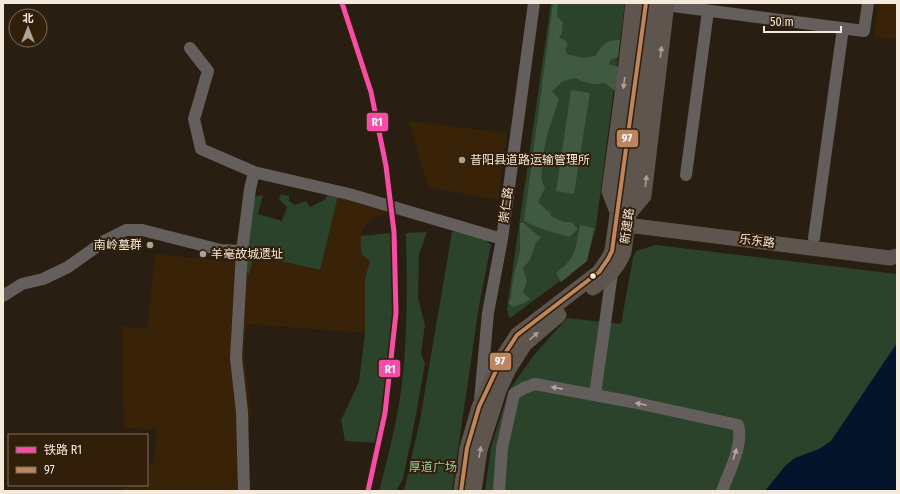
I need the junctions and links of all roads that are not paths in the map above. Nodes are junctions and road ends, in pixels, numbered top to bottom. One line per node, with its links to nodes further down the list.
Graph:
1 (534, 3): 12 (street, 崇仁路)
2 (633, 3): 10 (main road, one-way to 10)
3 (868, 3): 6 (street)
4 (659, 4): 5 (street); 10 (main road, 新建路)
5 (708, 11): 6 (street); 9 (street)
6 (843, 28): 11 (street)
7 (190, 48): 8 (street)
8 (254, 172): 12 (street); 14 (street)
9 (686, 175)
10 (622, 219): 11 (main road, 乐东路); 15 (main road, 乐东路); 16 (main road, 新建路); 19 (main road, 新建路)
11 (814, 238): 13 (main road, 乐东路)
12 (502, 239): 19 (street, 崇仁路)
13 (897, 246)
14 (242, 251): 17 (street); 20 (street)
15 (897, 256)
16 (612, 273): 18 (street); 22 (main road, 新建路, one-way to 16)
17 (3, 296)
18 (595, 395): 23 (street, one-way to 23); 24 (street, one-way to 18)
19 (479, 407): 21 (main road, 新建路)
20 (244, 491)
21 (461, 491)
22 (474, 491)
23 (499, 491)
24 (722, 491)

